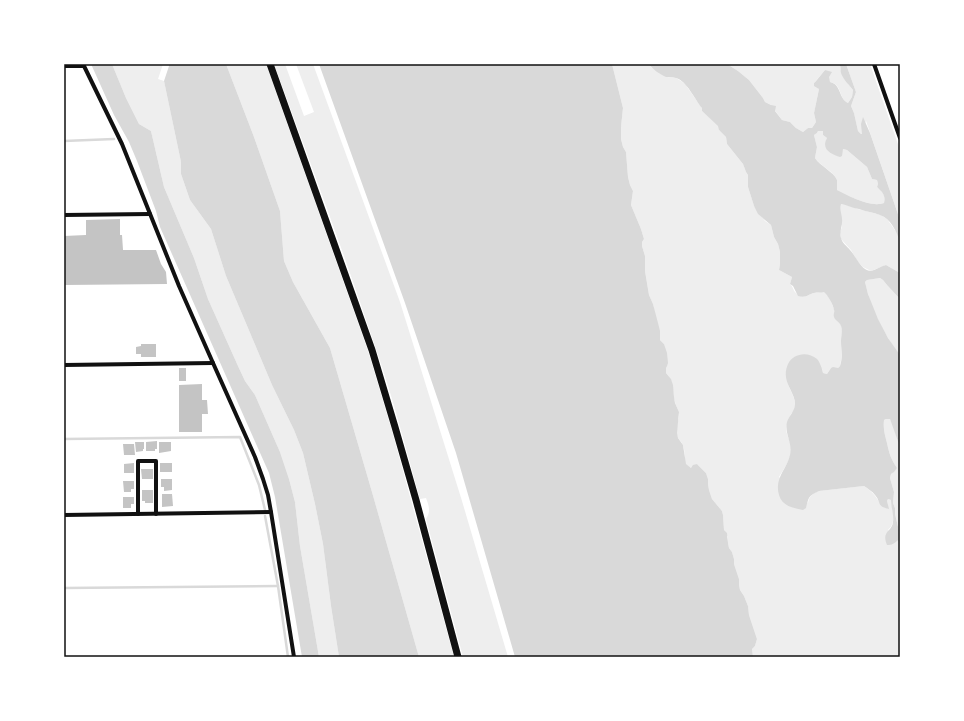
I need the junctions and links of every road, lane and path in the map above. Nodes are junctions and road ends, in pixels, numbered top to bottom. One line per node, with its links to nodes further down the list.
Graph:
1 (270, 64): 14 (main road)
2 (874, 64): 4 (street)
3 (64, 66): 5 (street)
4 (900, 138)
5 (150, 214): 6 (street); 7 (street)
6 (64, 215)
7 (212, 363): 8 (street); 9 (street)
8 (64, 365)
9 (271, 512): 11 (street); 13 (street)
10 (138, 514): 11 (street); 11 (street); 12 (street)
11 (156, 514)
12 (64, 515)
13 (294, 657)
14 (458, 657)

